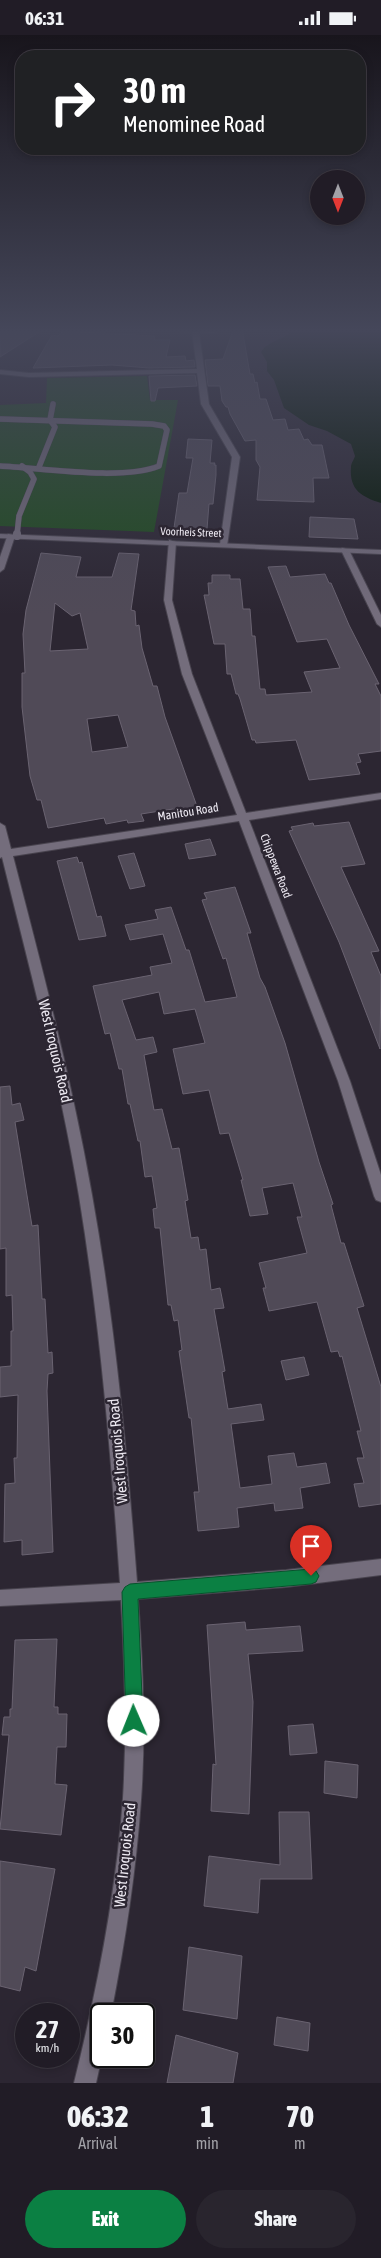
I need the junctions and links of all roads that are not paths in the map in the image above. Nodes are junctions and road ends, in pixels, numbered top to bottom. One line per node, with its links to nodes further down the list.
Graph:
1 (53, 424): 6 (lane)
2 (141, 424): 7 (lane)
3 (218, 424): 12 (street)
4 (0, 466): 5 (lane)
5 (22, 466): 6 (lane); 8 (lane)
6 (39, 467): 7 (lane)
7 (57, 469): 8 (lane)
8 (34, 479): 10 (lane)
9 (0, 536): 10 (street, Voorheis Street)
10 (14, 536): 11 (street, Voorheis Street); 15 (street)
11 (172, 542): 12 (street, Voorheis Street); 18 (street, Chippewa Road)
12 (224, 544): 13 (street, Voorheis Street)
13 (345, 550): 14 (street, Voorheis Street); 16 (street)
14 (381, 552)
15 (0, 569)
16 (381, 624)
17 (381, 795): 18 (street, Manitou Road)
18 (242, 816): 20 (street, Manitou Road); 21 (street, Chippewa Road)
19 (0, 826): 20 (street, West Iroquois Road)
20 (3, 854): 23 (street, West Iroquois Road)
21 (381, 1196)
22 (381, 1567): 23 (street)
23 (130, 1592): 24 (street); 25 (street, West Iroquois Road)
24 (0, 1598)
25 (85, 2083)

